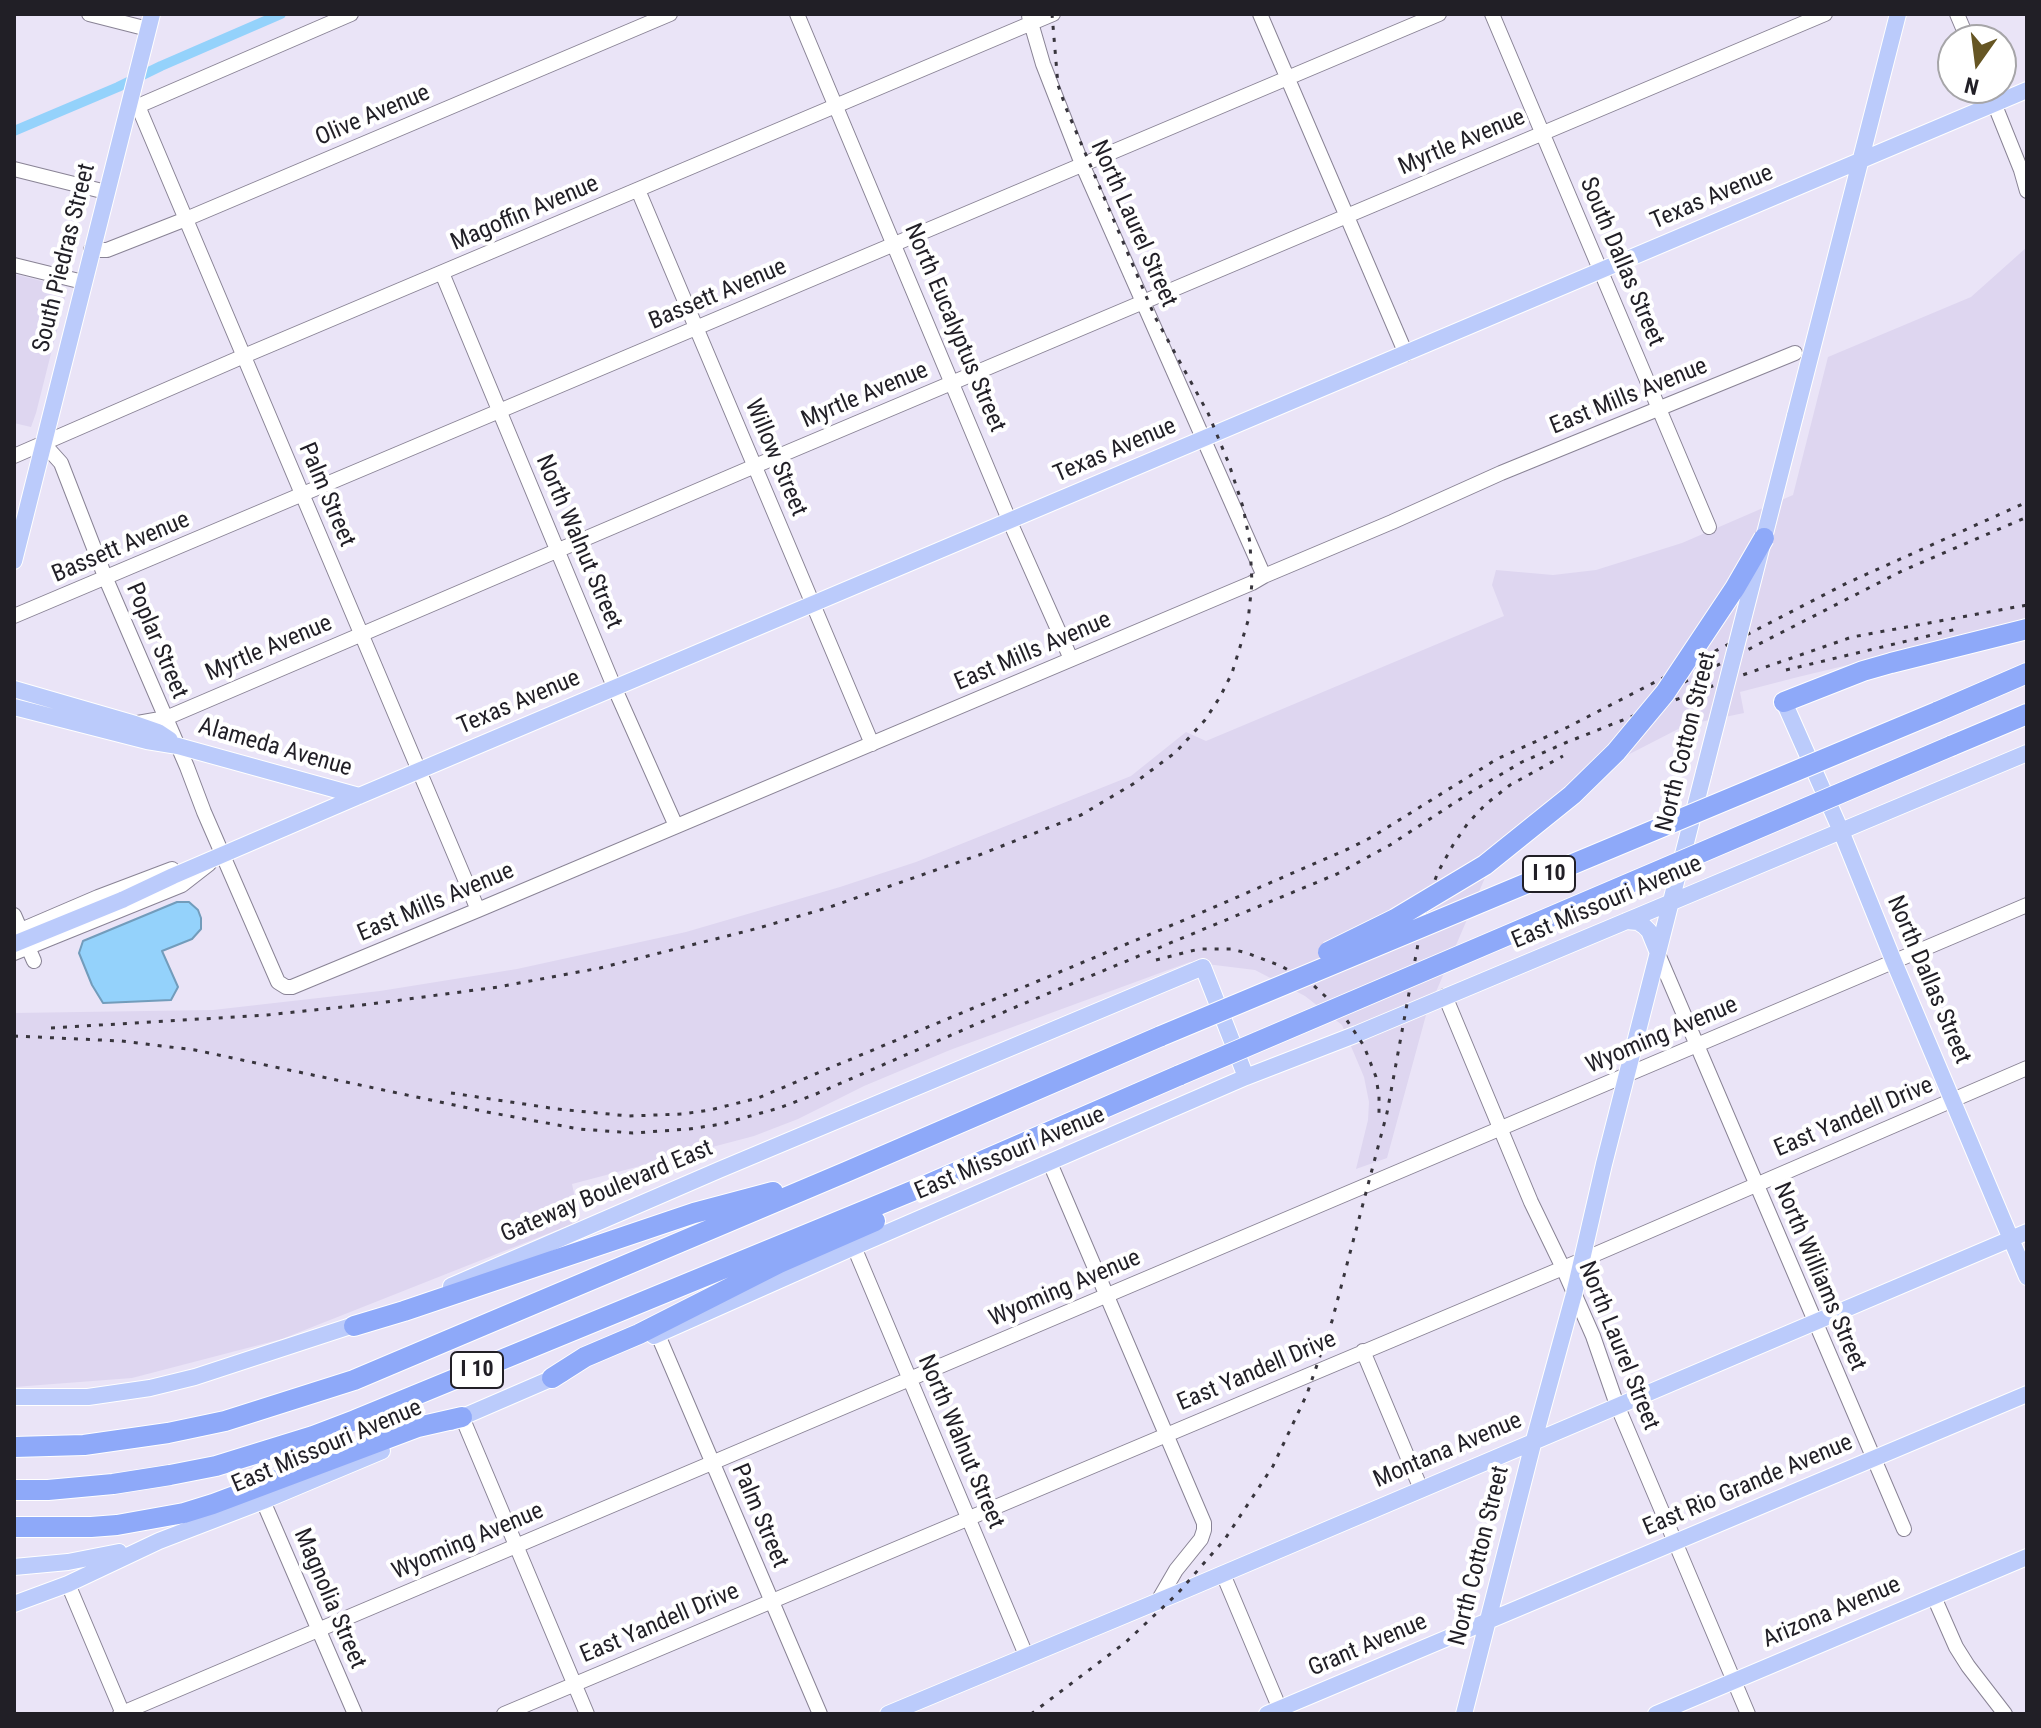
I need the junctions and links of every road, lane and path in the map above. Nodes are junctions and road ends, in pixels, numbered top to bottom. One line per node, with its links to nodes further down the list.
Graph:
1 (89, 14): 12 (street)
2 (351, 14): 14 (street)
3 (670, 14): 25 (street, Olive Avenue)
4 (797, 14): 16 (street, North Eucalyptus Street)
5 (1053, 14): 11 (street, Magoffin Avenue)
6 (1260, 14): 13 (street)
7 (1439, 14): 13 (street, Bassett Avenue)
8 (1492, 14): 17 (street, South Dallas Street)
9 (1825, 14): 17 (street, Myrtle Avenue)
10 (1898, 14): 18 (main road, North Cotton Street)
11 (1030, 18): 16 (street, Magoffin Avenue); 19 (street, North Laurel Street)
12 (150, 22): 14 (main road, South Piedras Street)
13 (1287, 78): 19 (street, Bassett Avenue); 24 (street)
14 (133, 100): 23 (main road, South Piedras Street); 25 (street, Palm Street)
15 (1995, 104): 18 (main road, Texas Avenue); 22 (street)
16 (836, 106): 21 (street, Magoffin Avenue); 26 (street, North Eucalyptus Street)
17 (1543, 133): 24 (street, Myrtle Avenue); 29 (street, South Dallas Street)
18 (1860, 161): 29 (main road, Texas Avenue); 48 (main road, North Cotton Street, bridge)
19 (1082, 164): 26 (street, Bassett Avenue); 32 (street, North Laurel Street)
20 (14, 169): 23 (street)
21 (638, 190): 30 (street, Magoffin Avenue); 33 (street, Willow Street)
22 (2027, 191)
23 (106, 192): 27 (main road, South Piedras Street)
24 (1346, 216): 32 (street, Myrtle Avenue); 35 (street)
25 (186, 219): 27 (street, Olive Avenue); 36 (street, Palm Street)
26 (893, 245): 33 (street, Bassett Avenue); 37 (street, North Eucalyptus Street)
27 (91, 250): 31 (main road, South Piedras Street)
28 (14, 265): 31 (street)
29 (1601, 271): 35 (main road, Texas Avenue); 38 (street, South Dallas Street)
30 (442, 273): 36 (street, Magoffin Avenue); 39 (street, North Walnut Street)
31 (83, 282): 41 (main road, South Piedras Street)
32 (1144, 303): 37 (street, Myrtle Avenue); 40 (street, North Laurel Street)
33 (696, 328): 39 (street, Bassett Avenue); 43 (street, Willow Street)
34 (1795, 353): 38 (street, East Mills Avenue)
35 (1406, 354): 40 (main road, Texas Avenue)
36 (244, 356): 41 (street, Magoffin Avenue); 44 (street, Palm Street)
37 (952, 383): 43 (street, Myrtle Avenue); 46 (street, North Eucalyptus Street)
38 (1659, 408): 47 (street, South Dallas Street); 51 (street, East Mills Avenue)
39 (499, 412): 44 (street, Bassett Avenue); 49 (street, North Walnut Street)
40 (1203, 440): 46 (main road, Texas Avenue); 51 (street, North Laurel Street)
41 (43, 443): 42 (street, Magoffin Avenue); 45 (main road, South Piedras Street); 52 (street, Poplar Street)
42 (14, 456)
43 (755, 466): 49 (street, Myrtle Avenue); 53 (street, Willow Street)
44 (302, 495): 52 (street, Bassett Avenue); 56 (street, Palm Street)
45 (19, 517): 50 (main road, South Piedras Street)
46 (1010, 522): 53 (main road, Texas Avenue); 57 (street, North Eucalyptus Street)
47 (1709, 527)
48 (1764, 538): 75 (main road, North Cotton Street, bridge); 85 (highway, bridge)
49 (558, 550): 56 (street, Myrtle Avenue); 60 (street, North Walnut Street)
50 (14, 561)
51 (1264, 576): 57 (street, East Mills Avenue)
52 (106, 579): 54 (street, Bassett Avenue); 64 (street, Poplar Street)
53 (813, 605): 60 (main road, Texas Avenue); 67 (street, Willow Street)
54 (14, 616)
55 (2027, 629): 61 (highway)
56 (361, 633): 64 (street, Myrtle Avenue); 70 (street, Palm Street)
57 (1071, 659): 67 (street, East Mills Avenue)
58 (2027, 673): 85 (highway, I 10, bridge)
59 (14, 689): 65 (main road, Alameda Avenue)
60 (615, 689): 70 (main road, Texas Avenue); 72 (street, North Walnut Street)
61 (1784, 702): 73 (main road, North Dallas Street)
62 (14, 707): 66 (main road, Alameda Avenue)
63 (2027, 714): 95 (highway, I 10, bridge)
64 (166, 718): 65 (street, Myrtle Avenue); 68 (street, Poplar Street)
65 (135, 724): 66 (street, Myrtle Avenue); 68 (main road, Alameda Avenue)
66 (96, 728): 68 (main road, Alameda Avenue)
67 (872, 744): 72 (street, East Mills Avenue)
68 (178, 746): 71 (main road, Alameda Avenue); 74 (street, Poplar Street)
69 (2027, 753): 73 (main road, East Missouri Avenue)
70 (420, 771): 71 (main road, Texas Avenue); 77 (street, Palm Street)
71 (359, 796): 74 (main road, Texas Avenue)
72 (676, 826): 77 (street, East Mills Avenue)
73 (1841, 831): 75 (main road, East Missouri Avenue); 82 (main road, North Dallas Street)
74 (222, 855): 80 (main road, bridge); 80 (street, Texas Avenue); 83 (street, Poplar Street)
75 (1671, 903): 79 (main road, East Missouri Avenue); 81 (main road, North Cotton Street)
76 (2027, 905): 82 (street, Wyoming Avenue)
77 (478, 910): 83 (street, East Mills Avenue)
78 (14, 915): 80 (street)
79 (1626, 921): 81 (main road); 84 (main road, East Missouri Avenue)
80 (21, 945)
81 (1658, 954): 86 (street, North Williams Street); 88 (main road, North Cotton Street)
82 (1894, 962): 86 (street, Wyoming Avenue); 90 (main road, North Dallas Street)
83 (286, 987)
84 (1445, 996): 89 (main road, East Missouri Avenue); 91 (street, North Laurel Street)
85 (1161, 1036): 93 (highway, I 10)
86 (1697, 1045): 88 (street, Wyoming Avenue); 94 (street, North Williams Street)
87 (2027, 1068): 90 (street, East Yandell Drive)
88 (1627, 1075): 91 (street, Wyoming Avenue); 99 (main road, North Cotton Street)
89 (1246, 1077): 92 (main road, East Missouri Avenue); 105 (main road, Gateway Boulevard East)
90 (1953, 1100): 94 (street, East Yandell Drive); 97 (main road, North Dallas Street)
91 (1500, 1129): 100 (street, North Laurel Street); 103 (street, Wyoming Avenue)
92 (1050, 1163): 98 (main road, East Missouri Avenue); 103 (street)
93 (846, 1172): 105 (highway); 116 (highway, I 10)
94 (1755, 1184): 99 (street, East Yandell Drive); 104 (street, North Williams Street)
95 (922, 1187): 108 (highway); 120 (highway, I 10)
96 (2027, 1232): 97 (main road, Montana Avenue)
97 (2011, 1238): 101 (main road, North Dallas Street); 104 (main road, Montana Avenue)
98 (854, 1247): 106 (main road, East Missouri Avenue); 109 (street, North Walnut Street)
99 (1582, 1260): 100 (street, East Yandell Drive); 102 (main road, North Cotton Street)
100 (1563, 1268): 102 (street, North Laurel Street); 107 (street, East Yandell Drive)
101 (2027, 1277)
102 (1574, 1294): 112 (street, North Laurel Street); 115 (main road, North Cotton Street)
103 (1107, 1295): 109 (street, Wyoming Avenue); 114 (street)
104 (1815, 1322): 112 (main road, Montana Avenue); 117 (street, North Williams Street)
105 (354, 1326): 111 (main road, Gateway Boulevard East)
106 (658, 1335): 108 (main road, East Missouri Avenue); 118 (street, Palm Street)
107 (1363, 1351): 114 (street, East Yandell Drive); 119 (street)
108 (552, 1378): 113 (main road, East Missouri Avenue)
109 (910, 1379): 118 (street, Wyoming Avenue); 122 (street, North Walnut Street)
110 (2027, 1394): 117 (main road, East Rio Grande Avenue)
111 (14, 1397)
112 (1617, 1405): 115 (main road, Montana Avenue); 126 (street, North Laurel Street)
113 (462, 1417): 121 (main road, East Missouri Avenue); 123 (highway); 127 (street)
114 (1166, 1435): 122 (street, East Yandell Drive); 134 (street)
115 (1534, 1440): 119 (main road, Montana Avenue); 136 (main road, North Cotton Street)
116 (14, 1447)
117 (1874, 1459): 124 (street, North Williams Street); 126 (main road, East Rio Grande Avenue)
118 (713, 1462): 127 (street, Wyoming Avenue); 133 (street, Palm Street)
119 (1421, 1489): 130 (main road, Montana Avenue)
120 (14, 1490)
121 (263, 1501): 125 (main road, East Missouri Avenue); 137 (street, Magnolia Street)
122 (968, 1517): 133 (street, East Yandell Drive); 138 (street, North Walnut Street)
123 (14, 1527)
124 (1904, 1529)
125 (159, 1541): 129 (main road); 131 (main road, East Missouri Avenue)
126 (1675, 1543): 136 (main road, East Rio Grande Avenue); 139 (street, North Laurel Street)
127 (516, 1546): 137 (street, Wyoming Avenue); 140 (street)
128 (2027, 1557): 132 (main road, Arizona Avenue)
129 (14, 1567)
130 (1223, 1574): 134 (main road, Montana Avenue); 141 (street)
131 (68, 1584): 135 (main road, East Missouri Avenue); 142 (street)
132 (1934, 1597): 139 (main road, Arizona Avenue); 151 (street)
133 (771, 1600): 140 (street, East Yandell Drive); 146 (street, Palm Street)
134 (1158, 1601): 138 (main road, Montana Avenue)
135 (14, 1604)
136 (1487, 1623): 141 (main road, Grant Avenue); 148 (main road, North Cotton Street)
137 (318, 1630): 142 (street, Wyoming Avenue); 143 (street, Magnolia Street)
138 (1026, 1655): 147 (main road, Montana Avenue)
139 (1734, 1681): 149 (main road, Arizona Avenue); 150 (street, North Laurel Street)
140 (575, 1684): 144 (street, East Yandell Drive); 145 (street)
141 (1276, 1712)
142 (122, 1714)
143 (355, 1714)
144 (504, 1714)
145 (587, 1714)
146 (820, 1714)
147 (888, 1714)
148 (1464, 1714)
149 (1656, 1714)
150 (1748, 1714)
151 (2005, 1714)

